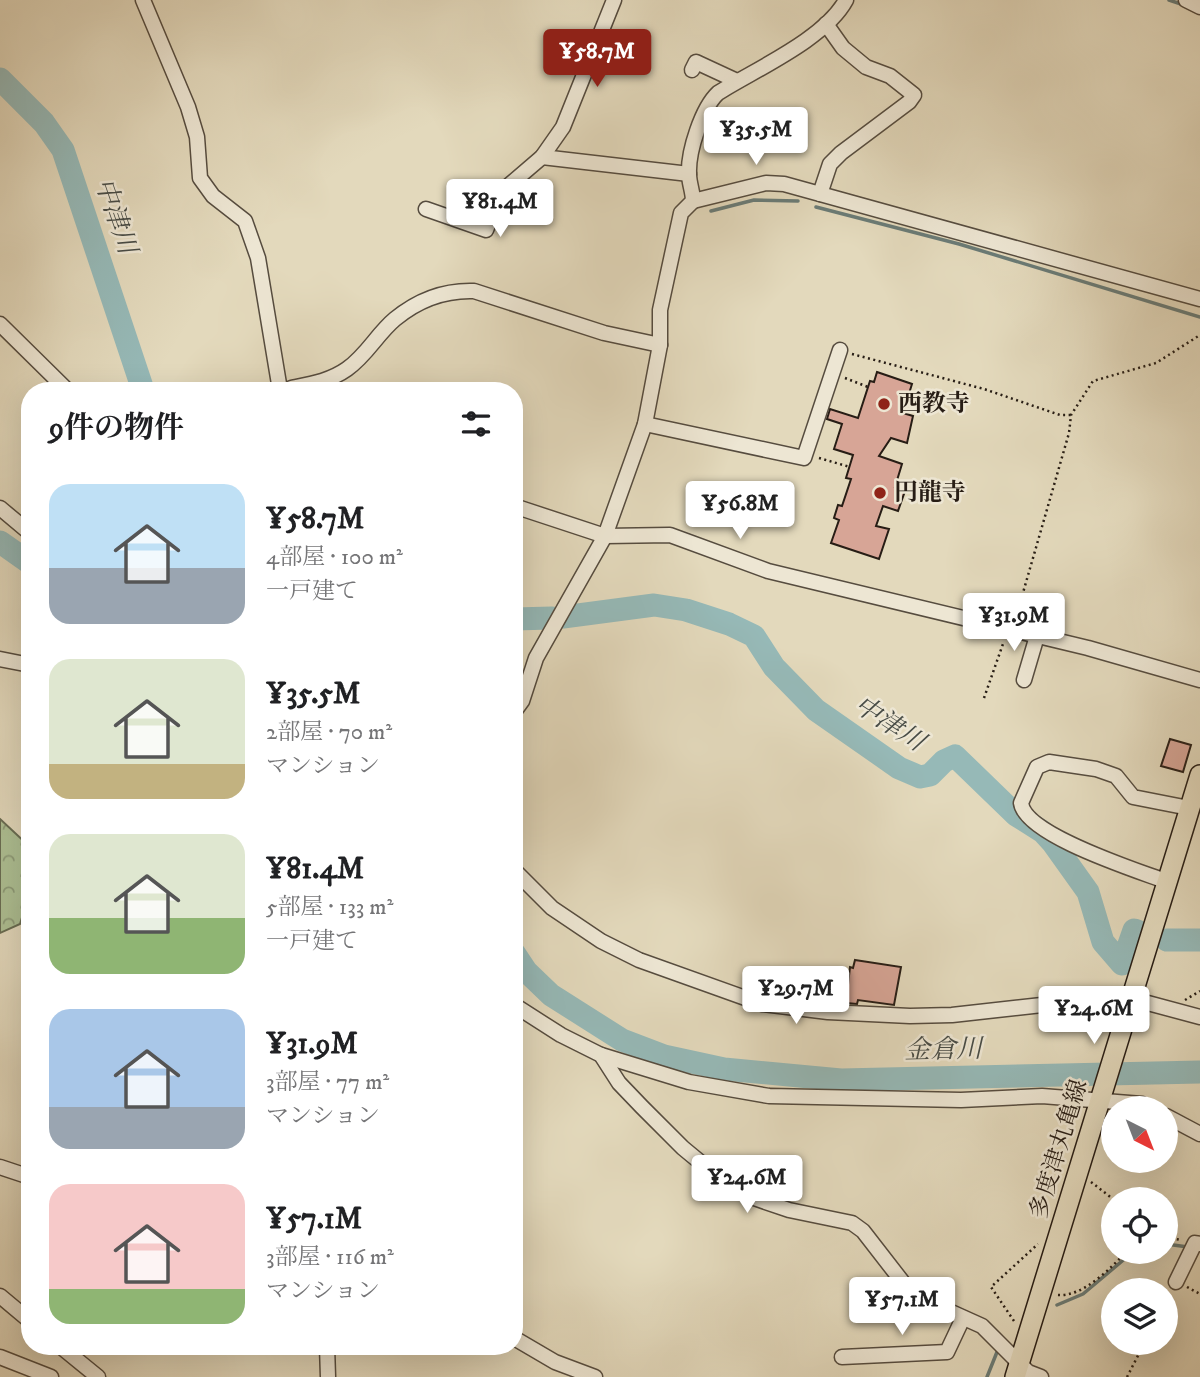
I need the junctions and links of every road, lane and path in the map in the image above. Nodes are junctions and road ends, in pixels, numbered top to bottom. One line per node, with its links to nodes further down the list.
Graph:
1 (143, 0): 21 (street)
2 (614, 0): 9 (street)
3 (846, 0): 6 (street)
4 (1186, 0): 5 (street)
5 (1200, 7)
6 (826, 24): 8 (street); 11 (street)
7 (692, 70): 8 (street)
8 (737, 81): 10 (street)
9 (542, 157): 10 (street); 13 (street)
10 (689, 174): 12 (street)
11 (820, 194): 12 (street); 14 (street)
12 (693, 201): 17 (street)
13 (426, 209)
14 (1200, 299)
15 (0, 324): 20 (street)
16 (1200, 335): 24 (path)
17 (660, 345): 22 (street); 25 (street)
18 (840, 350): 19 (street); 24 (path)
19 (832, 373): 23 (path); 26 (street)
20 (59, 382)
21 (285, 382)
22 (307, 382)
23 (868, 387)
24 (1071, 415): 32 (path)
25 (645, 424): 26 (street); 31 (street)
26 (806, 455): 27 (path)
27 (850, 467)
28 (0, 508): 30 (street)
29 (523, 509): 31 (street)
30 (21, 526)
31 (606, 536): 32 (street); 38 (street)
32 (1009, 629): 33 (street); 39 (path)
33 (1037, 636): 36 (street); 37 (street)
34 (0, 659): 35 (street)
35 (21, 663)
36 (1024, 680)
37 (1200, 680)
38 (523, 698)
39 (984, 698)
40 (1200, 775): 41 (main road, 多度津丸亀線)
41 (1192, 813): 43 (main road, 多度津丸亀線); 43 (street)
42 (523, 879): 44 (street)
43 (1165, 881): 44 (main road, 多度津丸亀線)
44 (1129, 1002): 46 (street); 48 (main road, 多度津丸亀線)
45 (523, 1011): 47 (street)
46 (1200, 1017)
47 (601, 1055): 48 (street); 63 (street)
48 (1098, 1102): 49 (street); 60 (main road, 多度津丸亀線)
49 (1101, 1102)
50 (1178, 1122): 51 (street)
51 (1200, 1134)
52 (0, 1167): 53 (street)
53 (21, 1174)
54 (1091, 1182): 55 (path)
55 (1101, 1190)
56 (1040, 1242): 64 (path)
57 (1194, 1247): 59 (street)
58 (1112, 1264): 60 (path)
59 (1178, 1278)
60 (1041, 1293): 71 (main road, 多度津丸亀線)
61 (0, 1296): 62 (street)
62 (21, 1314)
63 (962, 1318): 70 (street); 71 (street)
64 (1018, 1326)
65 (523, 1343): 75 (street)
66 (71, 1355): 73 (street)
67 (327, 1355): 74 (street)
68 (1138, 1355): 77 (path)
69 (0, 1357): 72 (street)
70 (842, 1357)
71 (1017, 1369): 76 (street)
72 (51, 1377)
73 (97, 1377)
74 (328, 1377)
75 (595, 1377)
76 (1041, 1377)
77 (1127, 1377)

